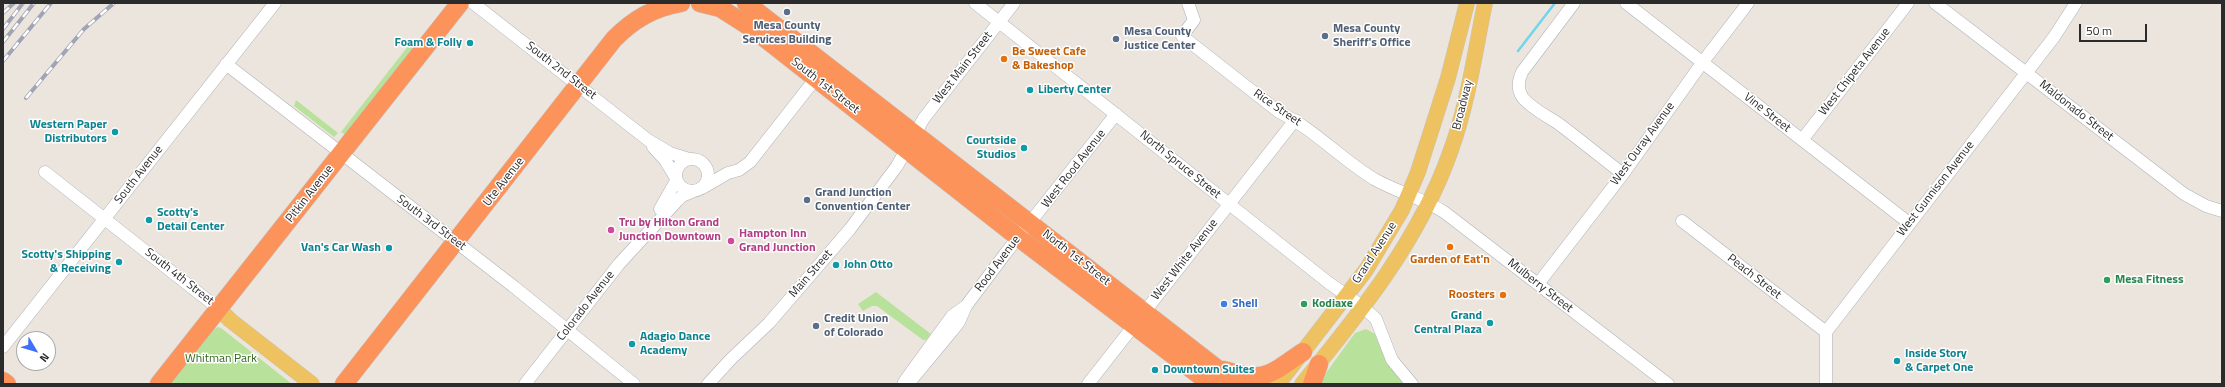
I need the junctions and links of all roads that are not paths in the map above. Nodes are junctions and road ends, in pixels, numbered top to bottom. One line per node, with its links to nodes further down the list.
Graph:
1 (275, 3): 20 (street, South Avenue)
2 (460, 3): 29 (highway, Pitkin Avenue)
3 (473, 3): 23 (street, South 2nd Street)
4 (681, 3): 23 (highway, Ute Avenue)
5 (700, 3): 22 (highway, South 1st Street)
6 (746, 3): 28 (highway, South 1st Street)
7 (975, 3): 18 (street, North Spruce Street)
8 (1014, 3): 18 (street, West Main Street)
9 (1188, 3): 25 (street, Rice Street)
10 (1467, 3): 37 (main road, Broadway)
11 (1485, 3): 38 (main road, Broadway)
12 (1574, 3): 34 (street)
13 (1626, 3): 19 (street, Vine Street)
14 (1748, 3): 19 (street, West Ouray Avenue)
15 (1908, 3): 27 (street, West Chipeta Avenue)
16 (1935, 3): 21 (street, Maldonado Street)
17 (2076, 3): 21 (street, West Gunnison Avenue)
18 (999, 22): 24 (street, North Spruce Street); 28 (street, West Main Street)
19 (1702, 63): 27 (street, Vine Street); 34 (street, West Ouray Avenue)
20 (226, 64): 29 (street, South 3rd Street); 41 (street, South Avenue)
21 (2027, 73): 40 (street, Maldonado Street); 44 (street, West Gunnison Avenue)
22 (816, 78): 28 (highway, South 1st Street); 33 (street, Colorado Avenue)
23 (579, 85): 26 (street, South 2nd Street); 47 (highway, Ute Avenue)
24 (1116, 114): 39 (street, North Spruce Street); 43 (street, West Rood Avenue)
25 (1295, 120): 37 (street, Rice Street); 39 (street, West White Avenue)
26 (648, 140): 30 (street, South 2nd Street); 35 (street, South 2nd Street)
27 (1802, 140): 44 (street, Vine Street)
28 (910, 142): 43 (highway, North 1st Street); 46 (highway, North 1st Street); 67 (street, Main Street)
29 (341, 154): 47 (street, South 3rd Street); 52 (highway, Pitkin Avenue)
30 (689, 158): 31 (street); 35 (street)
31 (704, 163): 33 (street); 36 (street)
32 (45, 172): 41 (street, South 4th Street)
33 (728, 173): 36 (street, Colorado Avenue)
34 (1623, 174): 48 (street, West Ouray Avenue)
35 (676, 179): 36 (street); 45 (street, Colorado Avenue)
36 (698, 190): 45 (street, Colorado Avenue)
37 (1409, 194): 38 (street, Mulberry Street); 49 (main road, Grand Avenue)
38 (1430, 203): 48 (street, Mulberry Street); 51 (main road, Broadway)
39 (1229, 204): 49 (street, North Spruce Street); 53 (street, West White Avenue)
40 (2222, 211)
41 (104, 219): 52 (street, South 4th Street); 56 (street, South Avenue)
42 (1682, 221): 55 (street, Peach Street)
43 (1031, 223): 46 (street, Rood Avenue); 53 (highway, North 1st Street)
44 (1909, 223): 55 (street, West Gunnison Avenue)
45 (650, 230): 54 (street, Colorado Avenue)
46 (1019, 238): 50 (street, Rood Avenue); 53 (highway, North 1st Street)
47 (456, 243): 54 (street, South 3rd Street); 64 (highway, Ute Avenue)
48 (1538, 284): 76 (street, Mulberry Street)
49 (1346, 295): 51 (street, North Spruce Street); 57 (main road, Grand Avenue)
50 (966, 306): 68 (street, Rood Avenue); 69 (street, Rood Avenue)
51 (1363, 307): 58 (main road, Broadway); 75 (street, North Spruce Street)
52 (218, 309): 62 (highway, Pitkin Avenue); 63 (main road, South 4th Street)
53 (1139, 319): 59 (highway, North 1st Street); 70 (street, West White Avenue)
54 (567, 330): 65 (street, Colorado Avenue); 66 (street, South 3rd Street)
55 (1826, 332): 77 (street)
56 (3, 347)
57 (1303, 352): 59 (highway); 72 (main road, Grand Avenue)
58 (1319, 364): 73 (main road, Broadway); 74 (highway)
59 (1214, 376): 71 (highway, North 1st Street)
60 (3, 381): 61 (highway)
61 (7, 384)
62 (159, 384)
63 (312, 384)
64 (344, 384)
65 (525, 384)
66 (634, 384)
67 (708, 384)
68 (903, 384)
69 (908, 384)
70 (1088, 384)
71 (1237, 384)
72 (1278, 384)
73 (1302, 384)
74 (1312, 384)
75 (1412, 384)
76 (1668, 384)
77 (1826, 384)

